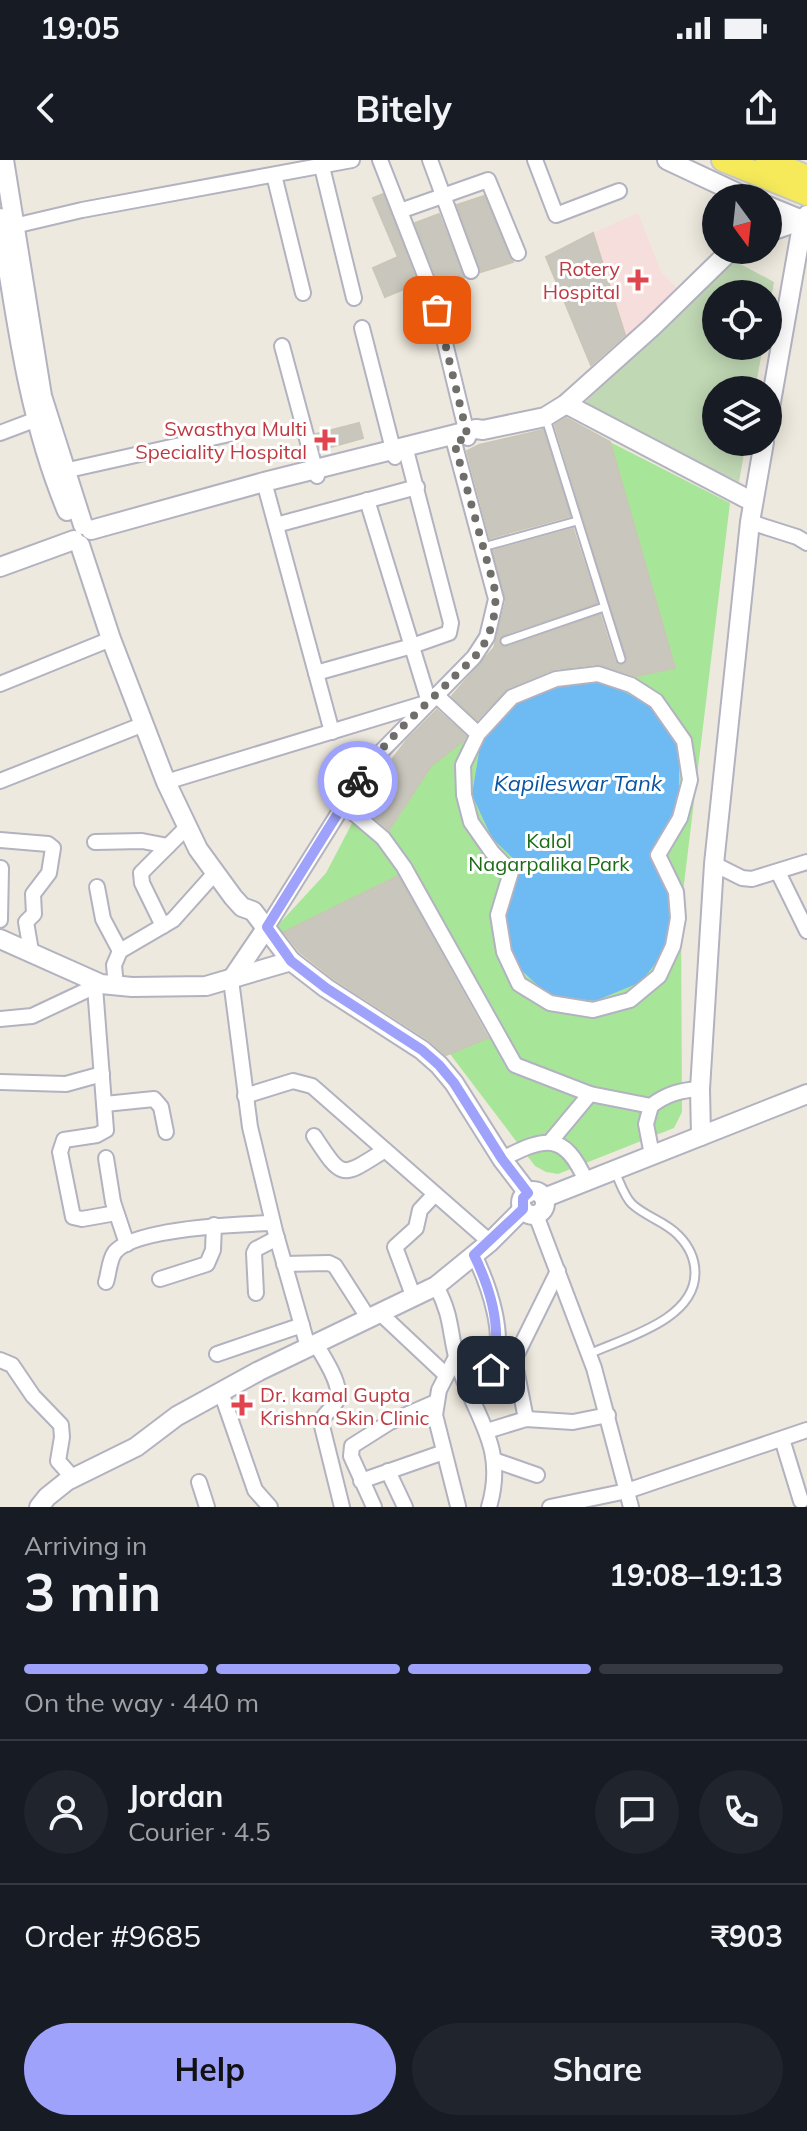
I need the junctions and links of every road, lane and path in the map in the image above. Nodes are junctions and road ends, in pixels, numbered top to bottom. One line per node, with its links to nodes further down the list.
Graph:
1 (352, 160): 7 (street)
2 (380, 160): 16 (street)
3 (430, 160): 15 (street)
4 (535, 160): 13 (street)
5 (667, 160): 12 (street)
6 (723, 160): 8 (main road)
7 (322, 167): 10 (street); 26 (street)
8 (774, 168): 11 (main road); 14 (main road)
9 (4, 170): 19 (street)
10 (274, 175): 19 (street); 25 (street)
11 (807, 177)
12 (718, 184)
13 (619, 191)
14 (807, 194)
15 (443, 197): 16 (street); 21 (street); 23 (street)
16 (400, 211): 24 (street)
17 (782, 211): 18 (street)
18 (806, 219): 20 (street); 31 (street)
19 (7, 222): 27 (street)
20 (782, 227)
21 (518, 253)
22 (716, 264): 32 (street)
23 (471, 271)
24 (426, 278)
25 (303, 293)
26 (354, 298)
27 (14, 299): 34 (street)
28 (437, 310): 37 (street)
29 (362, 328): 38 (street)
30 (282, 346): 41 (street)
31 (776, 376)
32 (566, 404): 33 (street); 45 (street)
33 (545, 417): 37 (street); 46 (lane)
34 (41, 418): 35 (street); 40 (street); 49 (street)
35 (0, 433)
36 (234, 433): 40 (street)
37 (468, 436): 38 (street); 51 (street)
38 (398, 453): 41 (street); 42 (street)
39 (761, 456): 45 (street)
40 (64, 471): 49 (street)
41 (316, 473): 43 (street); 49 (street)
42 (417, 487): 44 (street); 56 (street)
43 (266, 489): 48 (street); 49 (street)
44 (367, 500): 48 (street); 56 (street)
45 (753, 502): 47 (street)
46 (577, 521): 51 (lane); 53 (lane)
47 (750, 522): 50 (street); 72 (street)
48 (276, 525): 58 (street)
49 (83, 536): 52 (street); 54 (street); 64 (street)
50 (807, 543)
51 (483, 547): 60 (street)
52 (0, 567)
53 (604, 607): 55 (lane); 57 (lane)
54 (111, 639): 59 (street); 61 (street)
55 (505, 641)
56 (412, 646): 58 (street); 60 (street)
57 (621, 659)
58 (316, 673): 62 (street)
59 (0, 684)
60 (432, 698): 62 (street); 63 (street); 66 (street)
61 (144, 724): 64 (street); 65 (street)
62 (332, 732): 64 (street)
63 (478, 734): 63 (street)
64 (172, 780): 67 (street); 77 (street)
65 (0, 781)
66 (344, 805): 81 (street); 92 (street)
67 (186, 828): 70 (street); 75 (street)
68 (0, 840): 83 (street)
69 (95, 842): 70 (street)
70 (168, 846): 80 (street)
71 (807, 862): 74 (street)
72 (714, 864): 74 (street); 91 (street)
73 (1, 868): 78 (street)
74 (778, 872): 79 (street)
75 (215, 873): 77 (street); 80 (street)
76 (97, 887): 84 (street)
77 (253, 911): 81 (street)
78 (0, 920)
79 (805, 925)
80 (163, 926): 84 (street)
81 (267, 927): 85 (street); 86 (street)
82 (0, 939): 83 (street)
83 (31, 951): 87 (street)
84 (120, 951): 87 (street)
85 (291, 961): 86 (street); 104 (street)
86 (231, 980): 87 (street); 94 (street)
87 (104, 986): 88 (street); 89 (street)
88 (2, 1023)
89 (102, 1074): 90 (street); 95 (street)
90 (0, 1082)
91 (700, 1089): 96 (street); 99 (street)
92 (590, 1094): 96 (street); 100 (street)
93 (807, 1094): 99 (street)
94 (245, 1096): 101 (street); 111 (street)
95 (105, 1104): 97 (street); 109 (street)
96 (651, 1106): 102 (street)
97 (166, 1132)
98 (314, 1136): 101 (street)
99 (701, 1136): 102 (street)
100 (550, 1142): 104 (street); 106 (street)
101 (385, 1150): 107 (street)
102 (652, 1155): 105 (street)
103 (106, 1158): 109 (street)
104 (502, 1159): 108 (street)
105 (614, 1170): 106 (street); 126 (lane)
106 (586, 1181): 108 (street)
107 (435, 1194): 112 (street); 121 (street)
108 (533, 1204): 112 (street); 116 (street)
109 (116, 1213): 113 (street)
110 (214, 1225): 111 (street); 113 (street); 117 (street)
111 (275, 1230): 115 (street); 120 (street)
112 (490, 1242): 114 (street)
113 (127, 1244): 118 (street)
114 (474, 1255): 119 (street); 131 (street)
115 (284, 1264): 122 (street); 123 (street)
116 (558, 1271): 126 (street); 134 (street)
117 (160, 1279)
118 (106, 1282)
119 (436, 1286): 121 (street); 127 (street)
120 (256, 1293)
121 (414, 1298): 122 (street)
122 (375, 1316): 124 (street); 129 (street)
123 (302, 1325): 124 (street); 125 (street)
124 (312, 1345): 130 (street); 153 (street)
125 (217, 1354)
126 (589, 1354): 133 (street)
127 (456, 1357): 129 (street); 131 (street)
128 (0, 1360): 144 (street)
129 (446, 1375): 132 (street)
130 (221, 1392): 144 (street); 152 (street)
131 (470, 1394): 136 (street)
132 (436, 1402): 138 (street); 145 (street)
133 (608, 1415): 134 (street); 147 (street)
134 (526, 1419): 136 (street)
135 (807, 1430): 137 (street)
136 (487, 1431): 139 (street)
137 (782, 1439): 141 (street); 147 (street)
138 (444, 1452): 142 (street); 149 (street)
139 (494, 1460): 143 (street); 156 (street)
140 (807, 1465): 141 (street)
141 (791, 1470): 148 (street)
142 (388, 1471): 145 (street); 155 (street)
143 (537, 1475)
144 (73, 1478): 150 (street)
145 (361, 1481): 154 (street)
146 (199, 1482): 151 (street)
147 (627, 1491): 157 (street); 158 (street)
148 (801, 1501)
149 (458, 1506)
150 (39, 1507)
151 (207, 1507)
152 (270, 1507)
153 (342, 1507)
154 (374, 1507)
155 (405, 1507)
156 (489, 1507)
157 (550, 1507)
158 (631, 1507)

